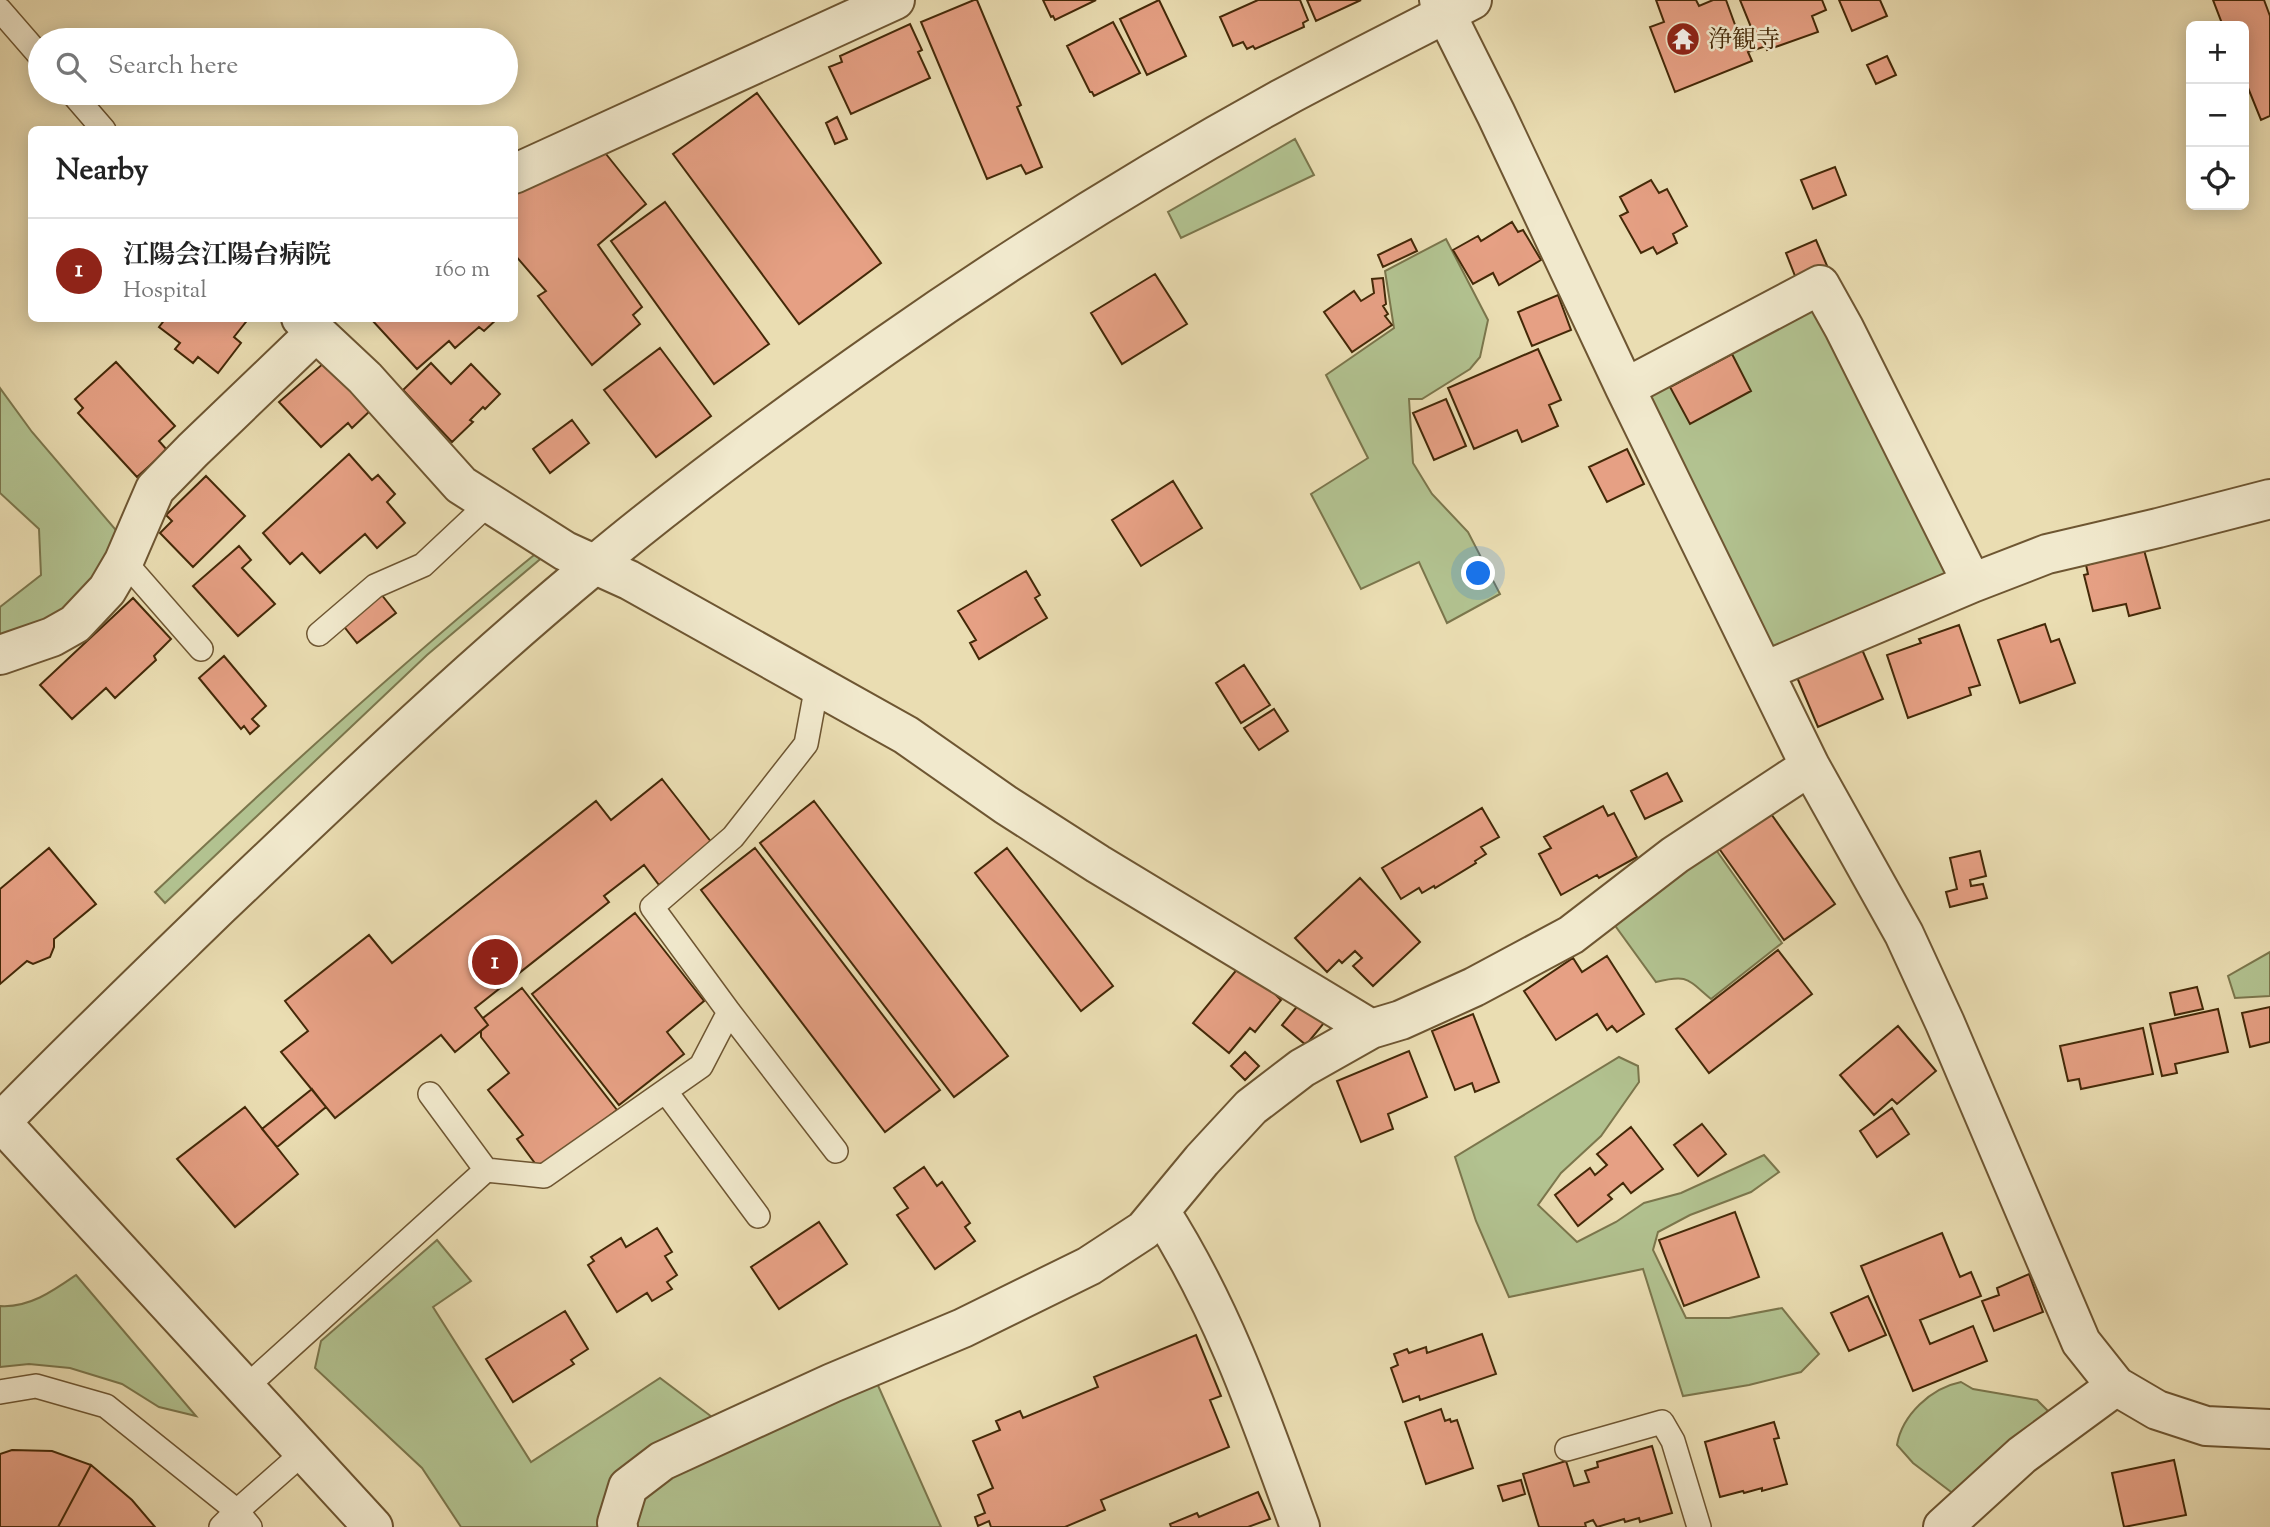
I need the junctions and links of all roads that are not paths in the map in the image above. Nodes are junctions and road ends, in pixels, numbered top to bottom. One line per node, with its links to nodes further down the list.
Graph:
1 (895, 0): 7 (street)
2 (1452, 5): 9 (street); 13 (street)
3 (0, 10): 4 (lane)
4 (28, 43)
5 (82, 105): 6 (lane)
6 (101, 126)
7 (518, 172)
8 (308, 326): 11 (street); 12 (street)
9 (1625, 388): 14 (street); 18 (street)
10 (2270, 499): 14 (street)
11 (489, 503): 13 (street); 15 (lane)
12 (124, 561): 16 (lane); 17 (street)
13 (595, 564): 19 (street); 25 (street)
14 (1972, 583): 18 (street)
15 (319, 634)
16 (201, 649)
17 (0, 655)
18 (1765, 671): 20 (street)
19 (817, 685): 21 (lane); 22 (street)
20 (1810, 766): 22 (street); 30 (street)
21 (729, 1012): 23 (lane); 26 (lane)
22 (1371, 1029): 28 (street)
23 (666, 1092): 27 (lane); 29 (lane)
24 (430, 1094): 27 (lane)
25 (0, 1122): 31 (street)
26 (836, 1151)
27 (486, 1170): 31 (lane)
28 (1160, 1211): 38 (street); 39 (street)
29 (758, 1216)
30 (2116, 1386): 33 (street); 41 (street)
31 (245, 1388): 35 (street)
32 (0, 1392): 36 (lane)
33 (2270, 1429)
34 (1567, 1449): 40 (lane)
35 (304, 1452): 36 (lane); 37 (street)
36 (236, 1522)
37 (373, 1527)
38 (618, 1527)
39 (1300, 1527)
40 (1699, 1527)
41 (1943, 1527)

